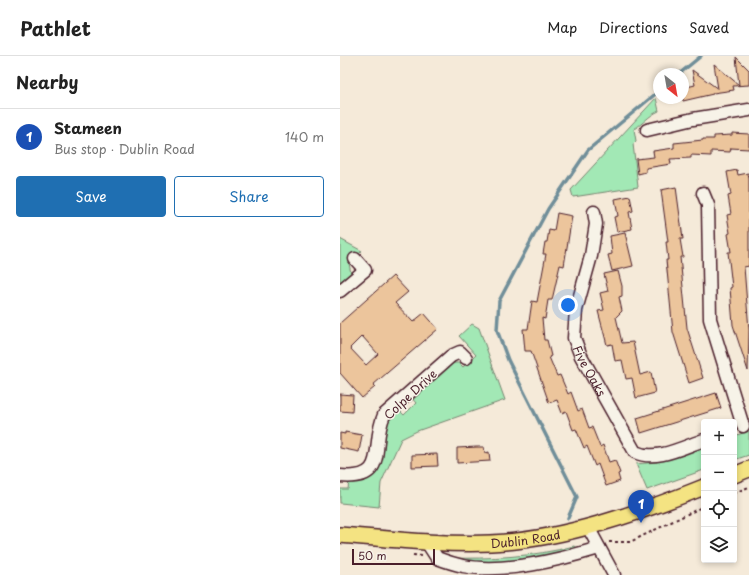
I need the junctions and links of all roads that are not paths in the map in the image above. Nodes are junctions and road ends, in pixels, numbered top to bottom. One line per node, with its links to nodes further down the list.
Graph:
1 (749, 110): 2 (street)
2 (647, 130)
3 (703, 192): 8 (street)
4 (594, 212): 9 (street, Five Oaks)
5 (355, 259): 6 (street)
6 (340, 291)
7 (466, 358): 12 (street, Colpe Drive)
8 (742, 427)
9 (701, 441)
10 (749, 469): 11 (main road)
11 (737, 474)
12 (340, 476)
13 (701, 488): 14 (main road, Dublin Road)
14 (588, 527): 16 (main road, Dublin Road); 17 (street)
15 (340, 535): 16 (main road, Dublin Road)
16 (426, 541): 17 (street)
17 (599, 548): 18 (street)
18 (614, 575)

